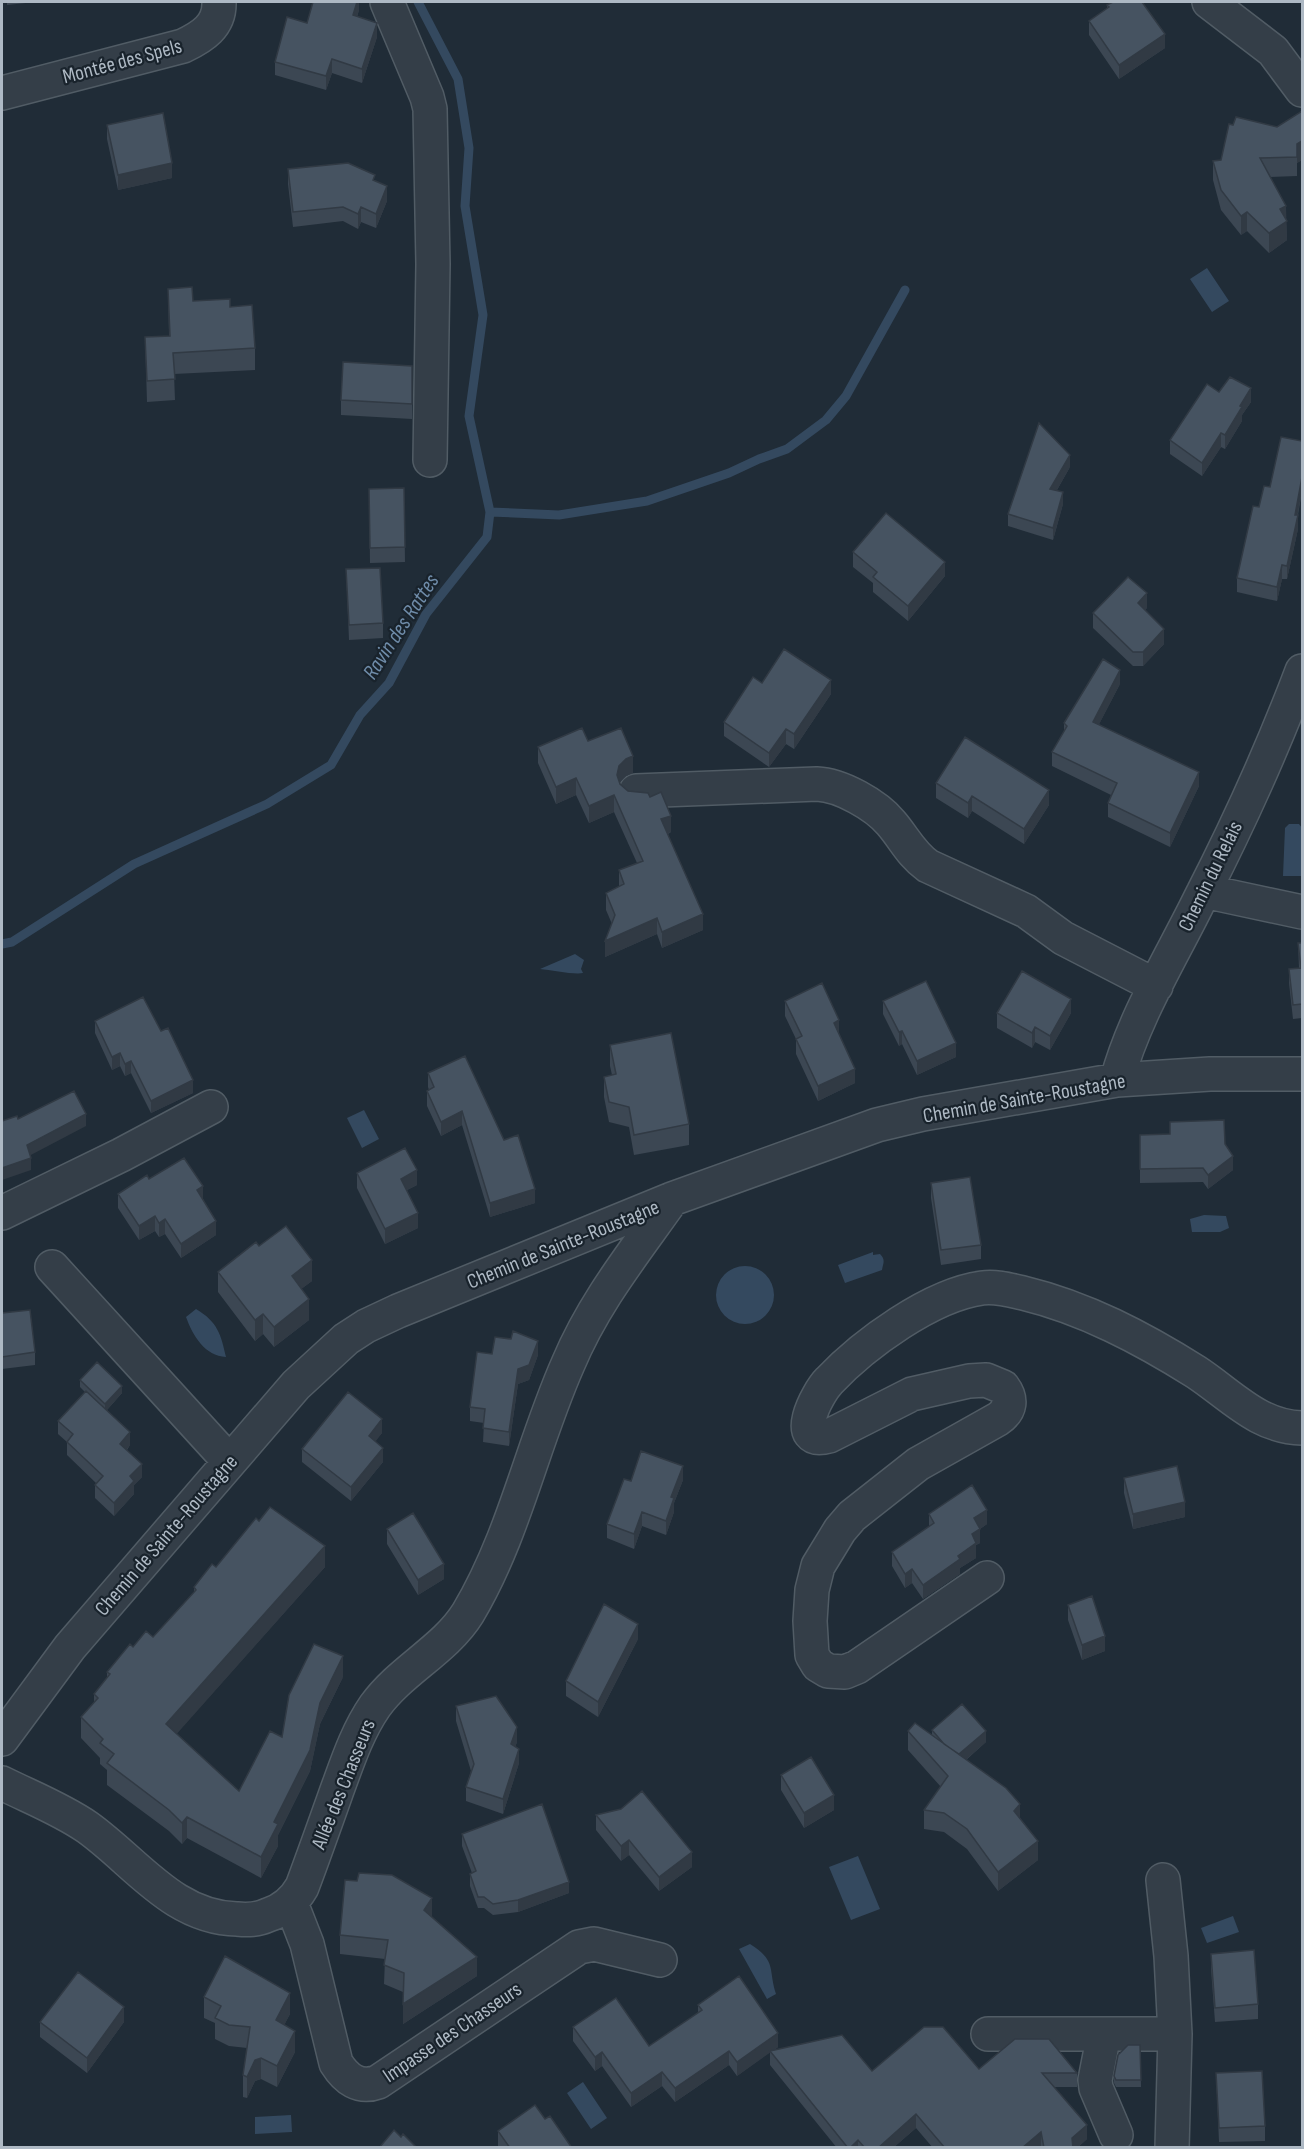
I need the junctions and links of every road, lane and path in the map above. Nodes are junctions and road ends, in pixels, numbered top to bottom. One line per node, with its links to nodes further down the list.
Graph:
1 (219, 2): 5 (street, Montée des Spels)
2 (387, 2): 6 (street)
3 (1209, 2): 4 (street)
4 (1302, 90)
5 (2, 93)
6 (430, 460)
7 (1302, 671): 8 (street, Chemin du Relais)
8 (1294, 714): 10 (street, Chemin du Relais)
9 (636, 791): 12 (street)
10 (1204, 891): 11 (street); 12 (street, Chemin du Relais)
11 (1302, 912)
12 (1156, 986): 14 (street, Chemin du Relais)
13 (1302, 1074): 14 (street, Chemin de Sainte-Roustagne)
14 (1117, 1080): 16 (street, Chemin de Sainte-Roustagne)
15 (211, 1107): 17 (street)
16 (672, 1199): 20 (street, Chemin de Sainte-Roustagne); 25 (street, Allée des Chasseurs)
17 (2, 1213)
18 (52, 1267): 20 (street)
19 (1302, 1428): 21 (street)
20 (229, 1461): 22 (street, Chemin de Sainte-Roustagne)
21 (987, 1578)
22 (2, 1739)
23 (2, 1783): 25 (street)
24 (1163, 1880): 29 (street)
25 (291, 1903): 26 (street, Impasse des Chasseurs)
26 (660, 1960)
27 (988, 2034): 28 (street)
28 (1104, 2034): 29 (street); 30 (street)
29 (1176, 2034): 31 (street)
30 (1116, 2135)
31 (1173, 2148)

